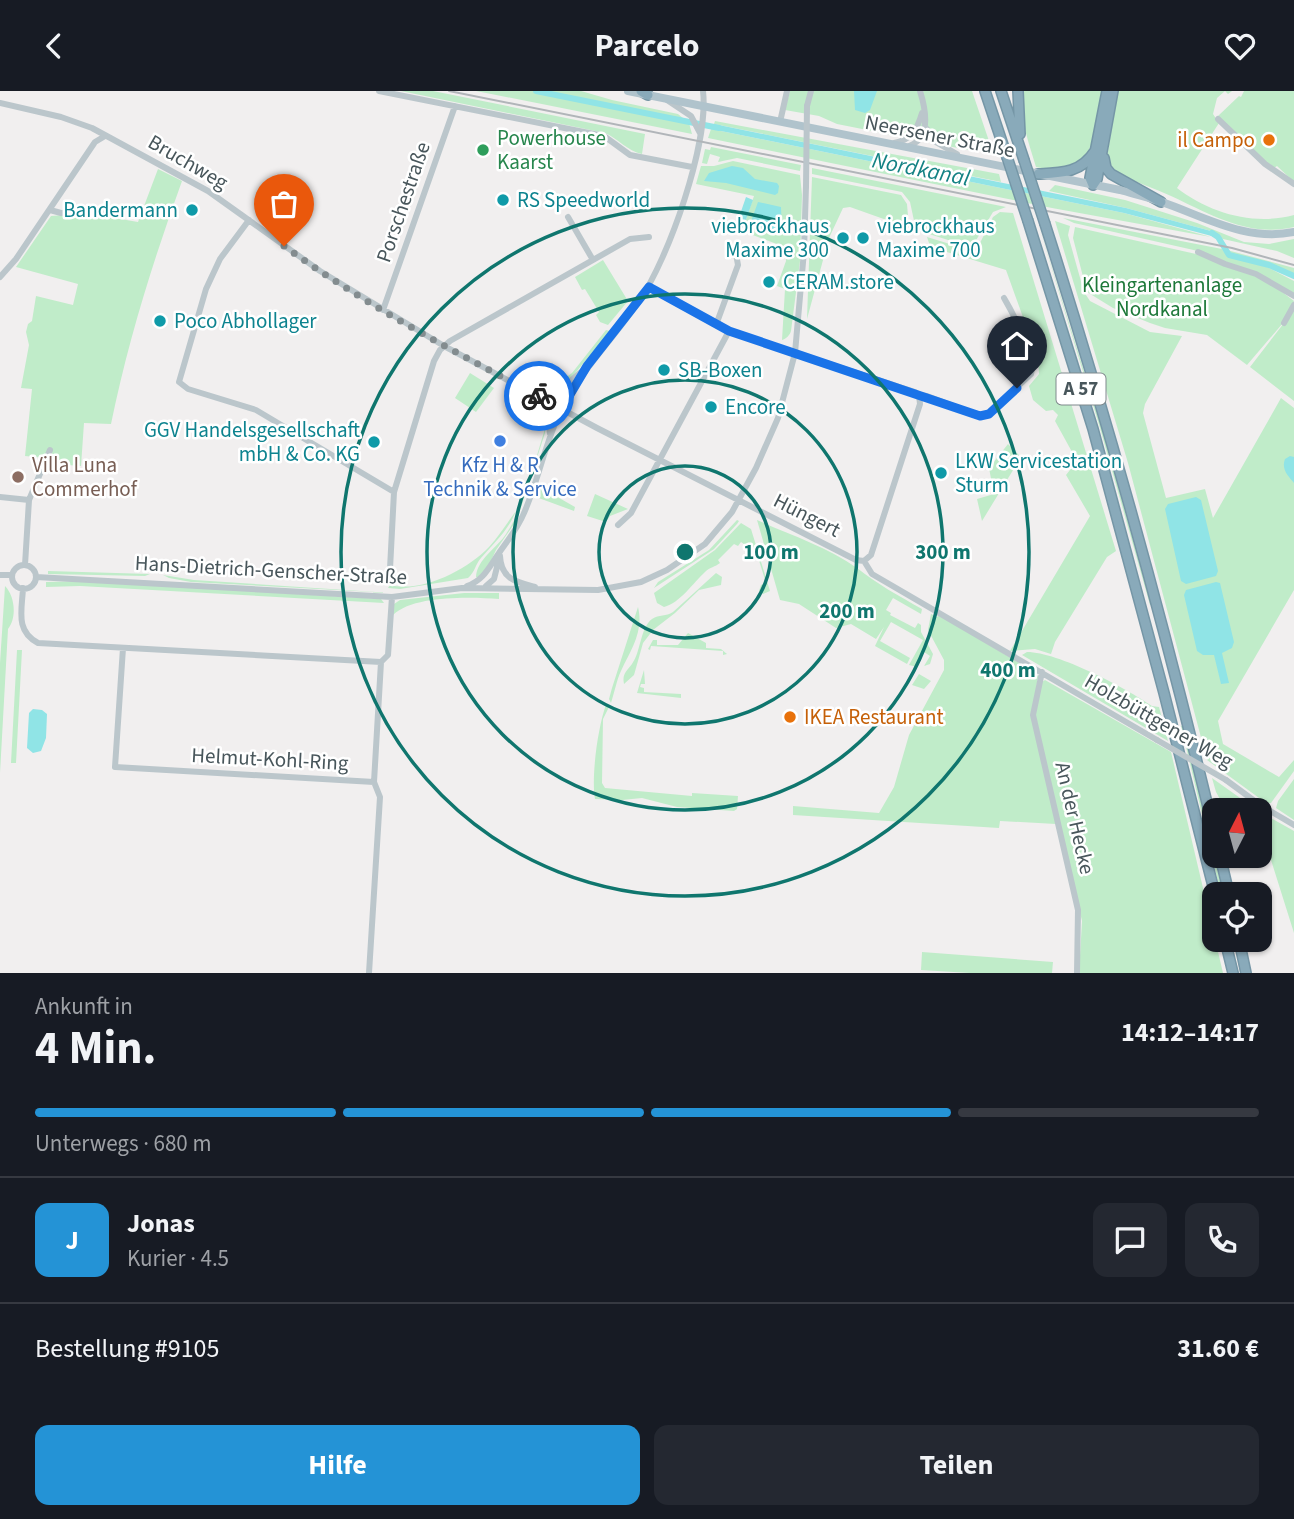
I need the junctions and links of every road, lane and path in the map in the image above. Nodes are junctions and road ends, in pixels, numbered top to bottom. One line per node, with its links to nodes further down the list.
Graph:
1 (379, 91): 15 (street)
2 (628, 91): 12 (main road, Neersener Straße)
3 (703, 91): 16 (street)
4 (787, 91): 21 (street)
5 (810, 91): 54 (street, Hans-Dietrich-Genscher-Straße, bridge)
6 (920, 91): 17 (street)
7 (985, 91): 86 (highway, A 57, bridge)
8 (1001, 91): 29 (highway, A 57)
9 (1018, 91): 29 (highway)
10 (1107, 91): 27 (highway)
11 (1114, 91): 27 (highway)
12 (644, 93): 13 (main road, Neersener Straße)
13 (665, 99): 16 (main road, Neersener Straße); 23 (street)
14 (0, 103): 24 (street, Bruchweg)
15 (455, 106): 30 (street); 49 (street, Porschestraße)
16 (705, 107): 18 (main road, Neersener Straße); 19 (street)
17 (923, 108): 22 (street); 25 (street)
18 (724, 111): 19 (street); 21 (main road, Neersener Straße)
19 (704, 118): 23 (street)
20 (1218, 120): 33 (street)
21 (780, 122): 25 (main road, Neersener Straße)
22 (926, 123): 26 (street); 28 (street)
23 (700, 135): 30 (street)
24 (105, 137): 35 (street); 38 (street, Bruchweg)
25 (891, 144): 26 (main road, Neersener Straße)
26 (907, 147): 28 (main road, Neersener Straße)
27 (1100, 147): 31 (highway); 32 (highway); 34 (highway)
28 (971, 160): 31 (main road, Neersener Straße)
29 (1024, 160): 84 (highway, A 57, bridge)
30 (692, 167): 45 (street)
31 (1038, 174): 32 (main road, Neersener Straße)
32 (1093, 184): 34 (main road, Neersener Straße)
33 (1294, 184)
34 (1161, 202): 39 (main road, Neersener Straße)
35 (50, 210): 36 (street); 44 (street)
36 (120, 210)
37 (568, 217): 43 (street)
38 (249, 220): 49 (street, Bruchweg); 62 (street)
39 (1294, 232)
40 (649, 237): 43 (street)
41 (1198, 252): 46 (street)
42 (736, 254): 51 (street)
43 (593, 260): 53 (street)
44 (0, 277)
45 (649, 287): 51 (street); 55 (street)
46 (1294, 296)
47 (1003, 298): 57 (street)
48 (1294, 305): 50 (street)
49 (383, 310): 53 (street, Bruchweg)
50 (1284, 323)
51 (716, 325): 52 (street)
52 (729, 331): 54 (street); 61 (street)
53 (444, 346): 56 (street, Bruchweg); 62 (street)
54 (795, 353): 57 (street); 65 (street, Hans-Dietrich-Genscher-Straße)
55 (587, 366): 56 (street); 58 (street)
56 (536, 394): 58 (street, Bruchweg); 59 (street)
57 (919, 395): 68 (street)
58 (562, 408): 59 (street); 61 (street, Hüngert)
59 (550, 436): 67 (street)
60 (50, 450): 64 (street)
61 (660, 460): 65 (street, Hüngert); 66 (street)
62 (394, 492): 73 (street)
63 (0, 498): 64 (street)
64 (29, 500): 69 (street)
65 (740, 501): 68 (street, Hüngert); 77 (street, Hans-Dietrich-Genscher-Straße)
66 (618, 525)
67 (498, 557): 74 (street); 75 (street); 77 (street, Hans-Dietrich-Genscher-Straße)
68 (864, 561): 79 (street, Hüngert)
69 (25, 565): 71 (street); 72 (street)
70 (0, 575): 71 (street)
71 (12, 575): 76 (street)
72 (36, 577): 76 (street); 78 (street, Hans-Dietrich-Genscher-Straße)
73 (394, 577)
74 (461, 587): 75 (street, Hans-Dietrich-Genscher-Straße); 78 (street, Hans-Dietrich-Genscher-Straße)
75 (482, 588): 77 (street, Hans-Dietrich-Genscher-Straße)
76 (23, 589): 80 (street)
77 (547, 591)
78 (392, 597): 81 (street, Helmut-Kohl-Ring)
79 (932, 608): 82 (street, Holzbüttgener Weg)
80 (123, 648): 81 (street); 83 (street, Helmut-Kohl-Ring)
81 (381, 662): 83 (street, Helmut-Kohl-Ring)
82 (1042, 673): 85 (street, Holzbüttgener Weg, bridge); 90 (street, An der Hecke)
83 (373, 782): 89 (street)
84 (1205, 798)
85 (1294, 825)
86 (1212, 882)
87 (1228, 952): 91 (highway)
88 (1242, 952): 92 (highway)
89 (369, 973)
90 (1077, 973)
91 (1233, 973)
92 (1246, 973)

